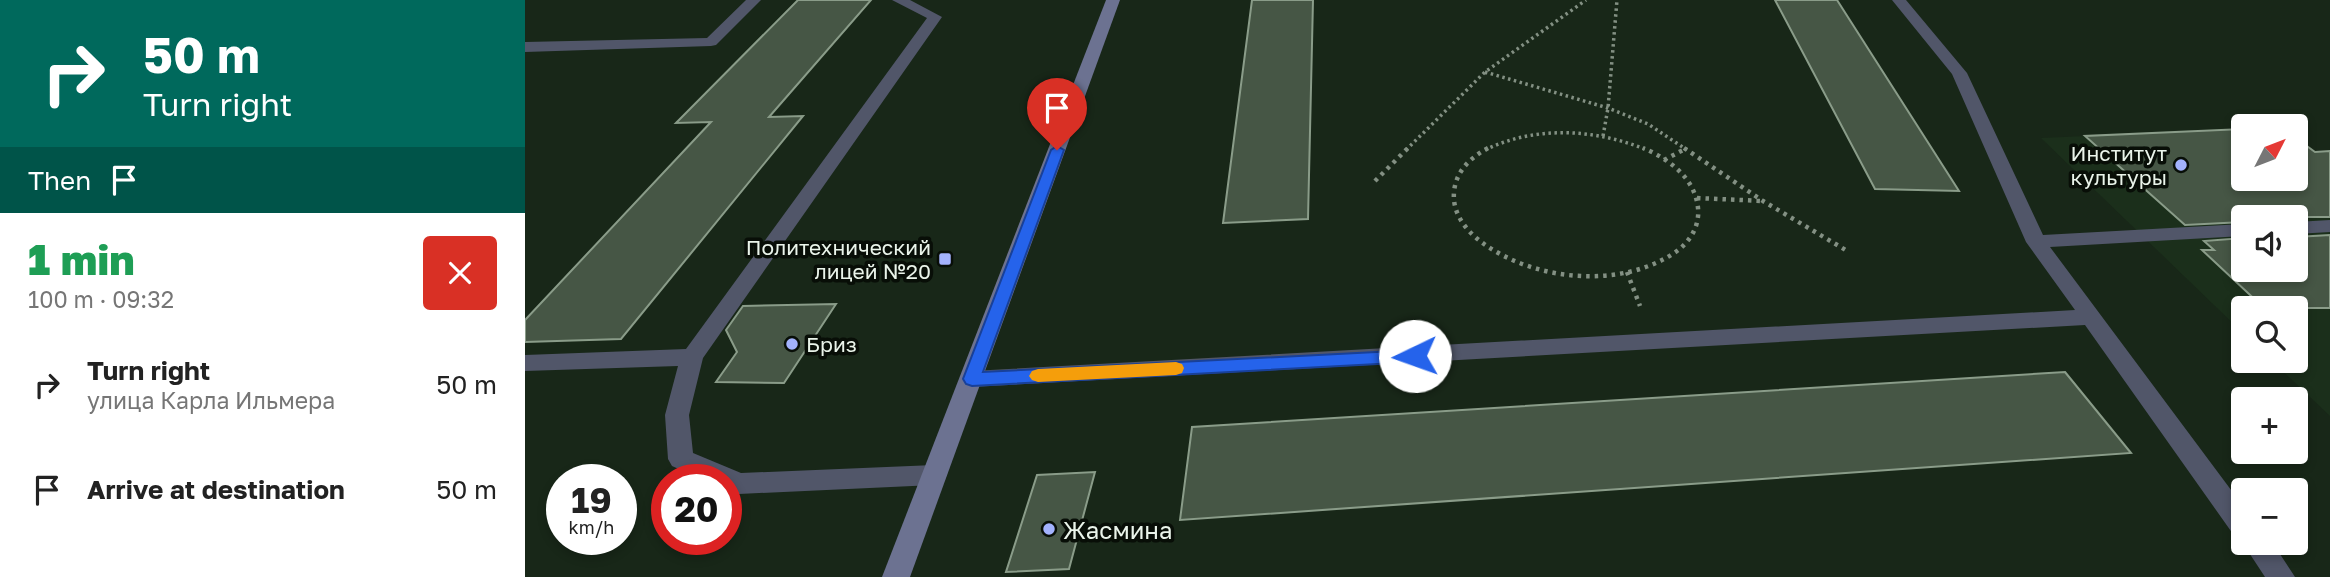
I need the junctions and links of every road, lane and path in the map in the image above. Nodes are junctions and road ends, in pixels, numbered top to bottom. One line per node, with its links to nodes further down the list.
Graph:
1 (754, 0): 7 (lane)
2 (899, 0): 22 (lane)
3 (1113, 0): 24 (street)
4 (1586, 0): 8 (path)
5 (1617, 0): 9 (path)
6 (1899, 0): 19 (lane)
7 (525, 47)
8 (1485, 72): 9 (path); 13 (path)
9 (1608, 108): 10 (path); 11 (path)
10 (1603, 136): 12 (path); 14 (path)
11 (1686, 149): 12 (path); 15 (path)
12 (1664, 160): 14 (path)
13 (1375, 181)
14 (1696, 198): 15 (path)
15 (1763, 201): 20 (path)
16 (2330, 226): 17 (lane)
17 (2308, 227)
18 (2231, 231): 19 (lane)
19 (2036, 242): 21 (lane)
20 (1849, 252)
21 (2089, 317): 24 (lane); 26 (lane)
22 (692, 357): 23 (lane); 25 (lane)
23 (525, 363)
24 (972, 379): 25 (street)
25 (934, 475): 28 (street)
26 (2231, 510)
27 (2265, 555): 29 (lane)
28 (896, 577)
29 (2281, 577)

